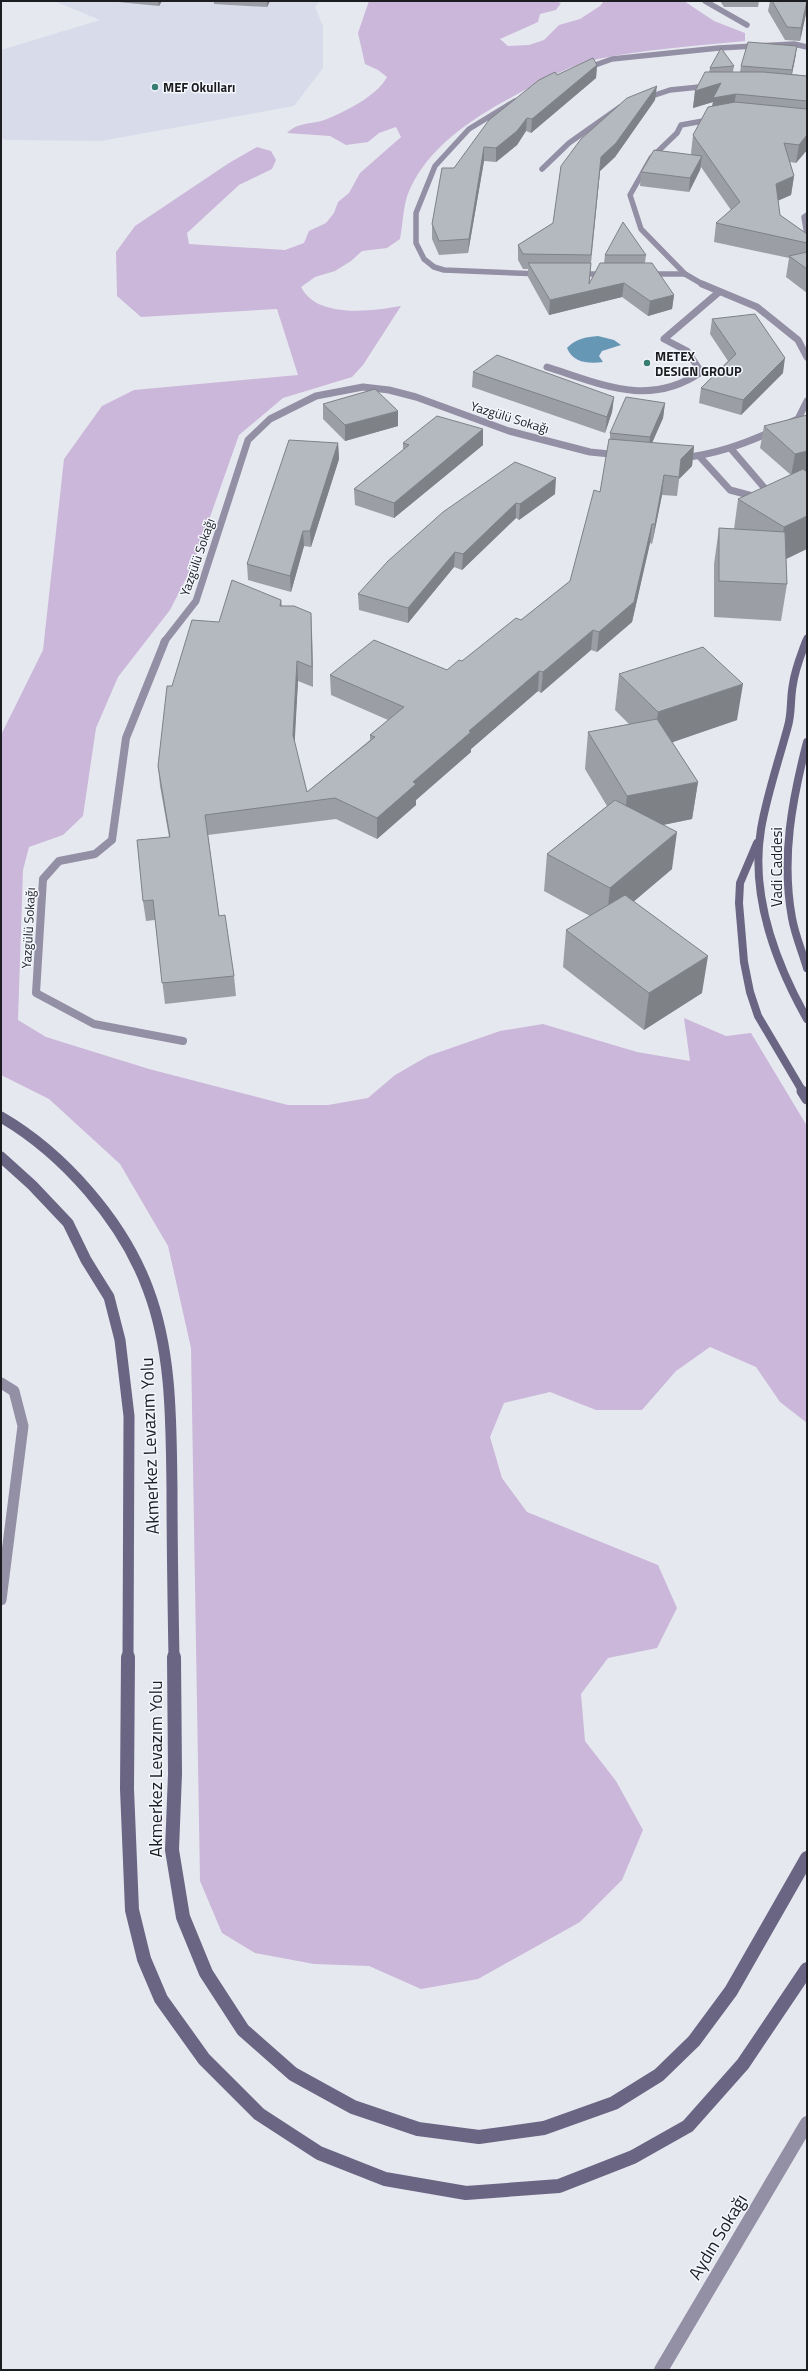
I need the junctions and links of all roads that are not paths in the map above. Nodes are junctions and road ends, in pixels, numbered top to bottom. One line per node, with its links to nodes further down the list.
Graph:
1 (705, 1): 2 (street)
2 (747, 24)
3 (807, 47): 4 (street)
4 (579, 70)
5 (718, 85): 7 (street)
6 (524, 96): 13 (street)
7 (636, 101)
8 (629, 103): 10 (street)
9 (718, 118): 17 (street)
10 (542, 169)
11 (807, 215): 12 (street)
12 (807, 234)
13 (548, 274)
14 (571, 274): 15 (street)
15 (618, 274)
16 (640, 274): 17 (street)
17 (686, 274): 18 (street)
18 (719, 292): 19 (street); 20 (street)
19 (807, 357)
20 (547, 367)
21 (807, 401): 22 (street)
22 (732, 450): 24 (street); 27 (street)
23 (626, 456): 33 (street, Yazgülü Sokağı)
24 (700, 457): 25 (street); 27 (street)
25 (669, 458)
26 (784, 499): 27 (street)
27 (776, 501)
28 (807, 638): 30 (main road, Vadi Caddesi)
29 (807, 742): 31 (main road, Vadi Caddesi)
30 (758, 842): 32 (main road); 34 (main road)
31 (807, 968)
32 (807, 1020)
33 (182, 1041)
34 (807, 1099)
35 (1, 1117): 39 (main road, Akmerkez Levazım Yolu)
36 (1, 1157): 40 (main road, Akmerkez Levazım Yolu)
37 (1, 1382): 38 (street)
38 (1, 1600)
39 (807, 1858)
40 (807, 1969)
41 (807, 2123): 42 (street, Aydın Sokağı)
42 (661, 2370)

